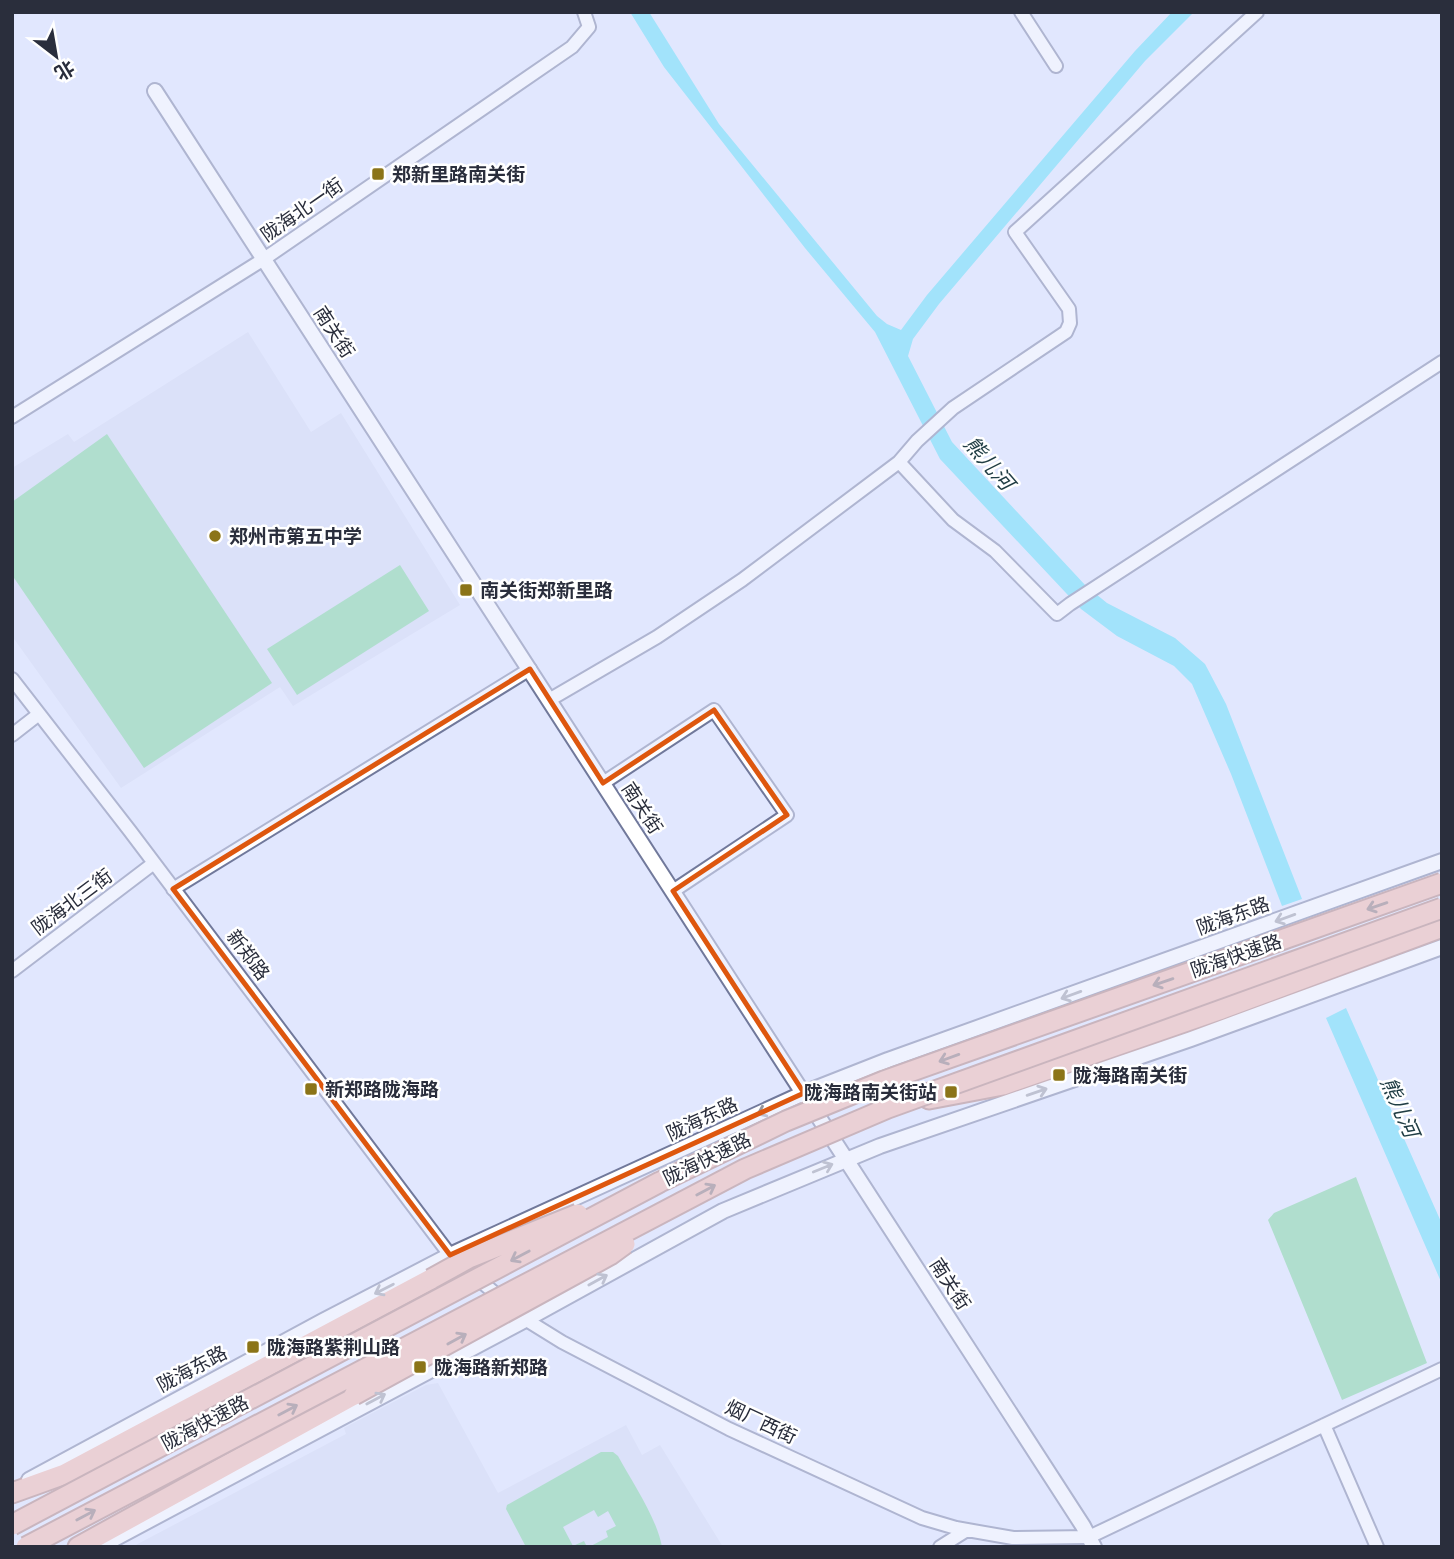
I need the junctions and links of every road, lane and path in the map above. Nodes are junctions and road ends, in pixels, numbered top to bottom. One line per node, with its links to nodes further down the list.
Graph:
1 (584, 12): 6 (street, 陇海北一街)
2 (1021, 12): 4 (street)
3 (1257, 12): 9 (street)
4 (1056, 66)
5 (155, 91): 6 (street, 南关街)
6 (264, 259): 8 (street, 陇海北一街); 10 (street, 南关街)
7 (1442, 362): 9 (street)
8 (12, 417)
9 (899, 462): 12 (street)
10 (530, 670): 12 (street, 南关街); 19 (street)
11 (12, 679): 13 (street, 新郑路)
12 (549, 700): 15 (street, 南关街)
13 (40, 714): 14 (street); 17 (street, 新郑路)
14 (12, 735)
15 (603, 783): 20 (street, 南关街); 20 (street)
16 (1442, 861): 25 (street, 陇海东路, one-way to 25)
17 (155, 863): 19 (street, 新郑路); 24 (street, 陇海北三街)
18 (1442, 883): 28 (highway, 陇海快速路, one-way to 28, bridge)
19 (173, 889): 30 (street, 新郑路)
20 (673, 891): 25 (street, 南关街)
21 (1442, 908): 26 (highway, 陇海快速路, bridge)
22 (1442, 927): 26 (highway, bridge)
23 (1442, 947): 27 (street, one-way to 23)
24 (12, 971)
25 (804, 1093): 27 (street, 南关街); 30 (street, 陇海东路, one-way to 30)
26 (888, 1108): 29 (highway, 陇海快速路, one-way to 26, bridge)
27 (847, 1159): 31 (street, one-way to 27); 37 (street, 南关街)
28 (660, 1182): 30 (highway, bridge); 35 (highway, 陇海快速路, one-way to 35, bridge)
29 (673, 1207): 38 (highway, 陇海快速路, one-way to 29, bridge); 39 (highway, one-way to 29, bridge)
30 (455, 1259): 31 (street, 烟厂西街); 34 (street, 陇海东路, one-way to 34); 34 (highway, bridge)
31 (525, 1320): 36 (street, 烟厂西街); 40 (street, one-way to 31)
32 (1442, 1369): 33 (street)
33 (1324, 1425): 37 (street); 42 (street)
34 (12, 1491)
35 (12, 1525)
36 (967, 1530): 37 (street, 烟厂西街); 41 (street)
37 (1092, 1542)
38 (26, 1547)
39 (78, 1547)
40 (99, 1547)
41 (940, 1547)
42 (1377, 1547)

